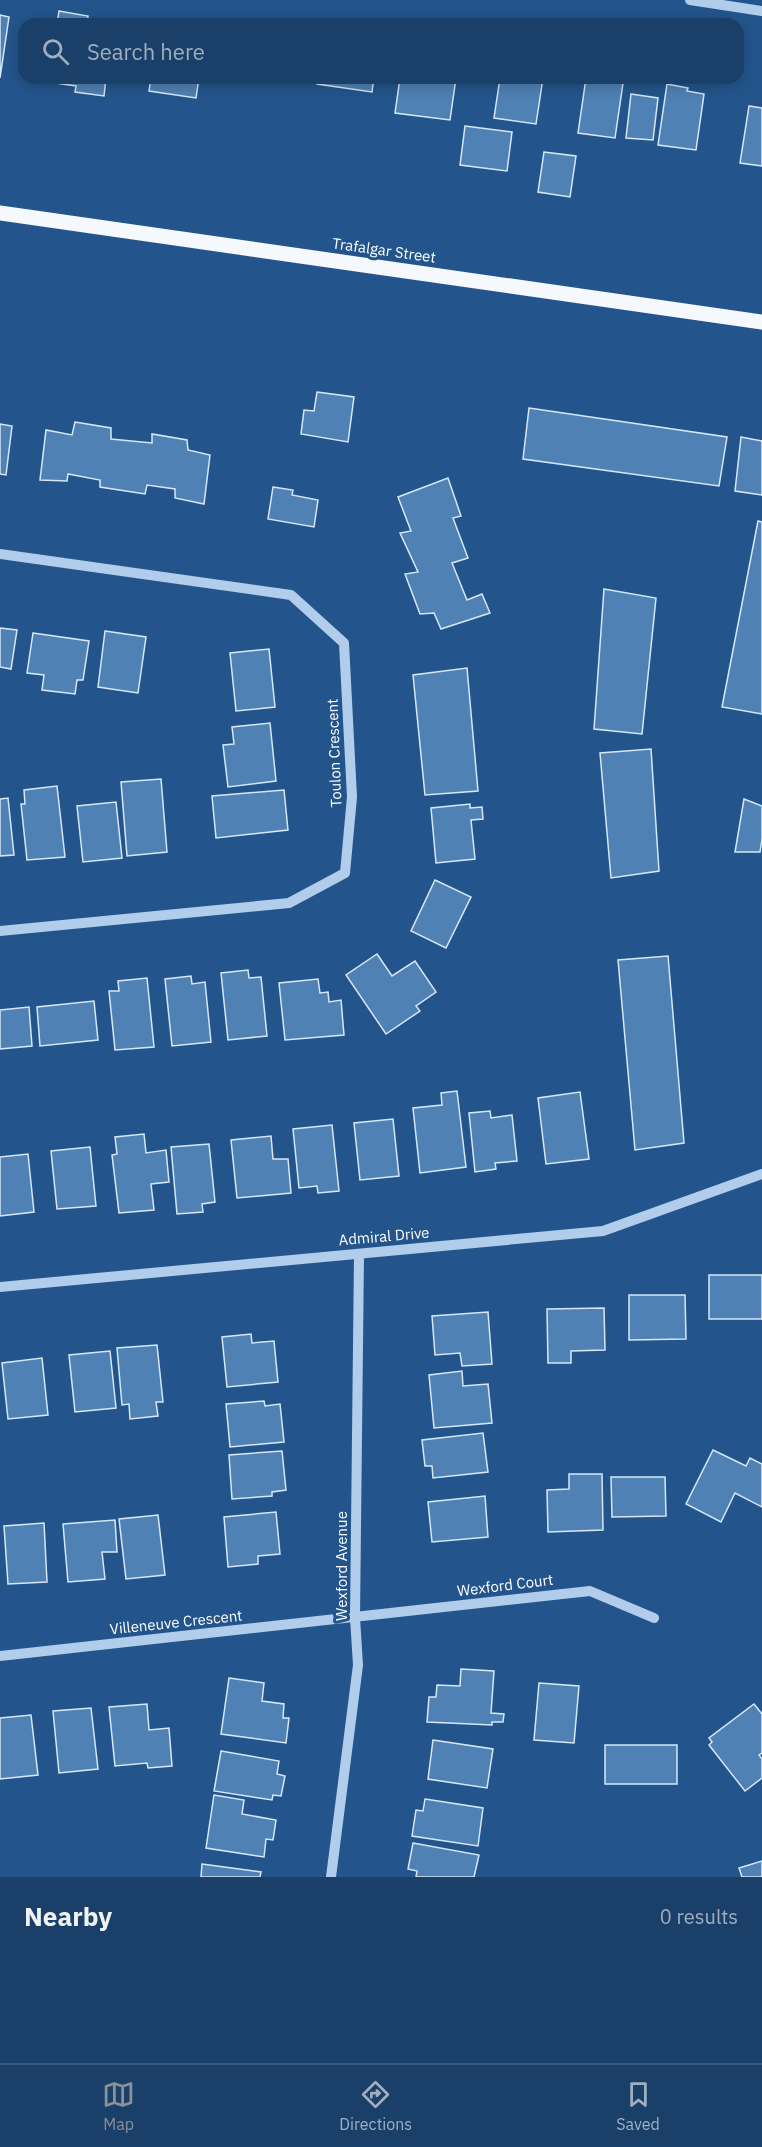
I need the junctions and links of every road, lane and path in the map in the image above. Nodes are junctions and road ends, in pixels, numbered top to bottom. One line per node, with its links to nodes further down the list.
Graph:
1 (690, 0): 2 (street)
2 (762, 11)
3 (0, 213): 4 (main road, Trafalgar Street)
4 (762, 322)
5 (0, 554): 6 (street, Toulon Crescent)
6 (0, 931)
7 (762, 1174): 8 (street, Admiral Drive)
8 (359, 1254): 9 (street, Admiral Drive); 10 (street, Wexford Avenue)
9 (0, 1287)
10 (355, 1618): 11 (street, Wexford Court); 12 (street, Villeneuve Crescent); 13 (street, Wexford Avenue)
11 (654, 1618)
12 (0, 1656)
13 (331, 1877)

